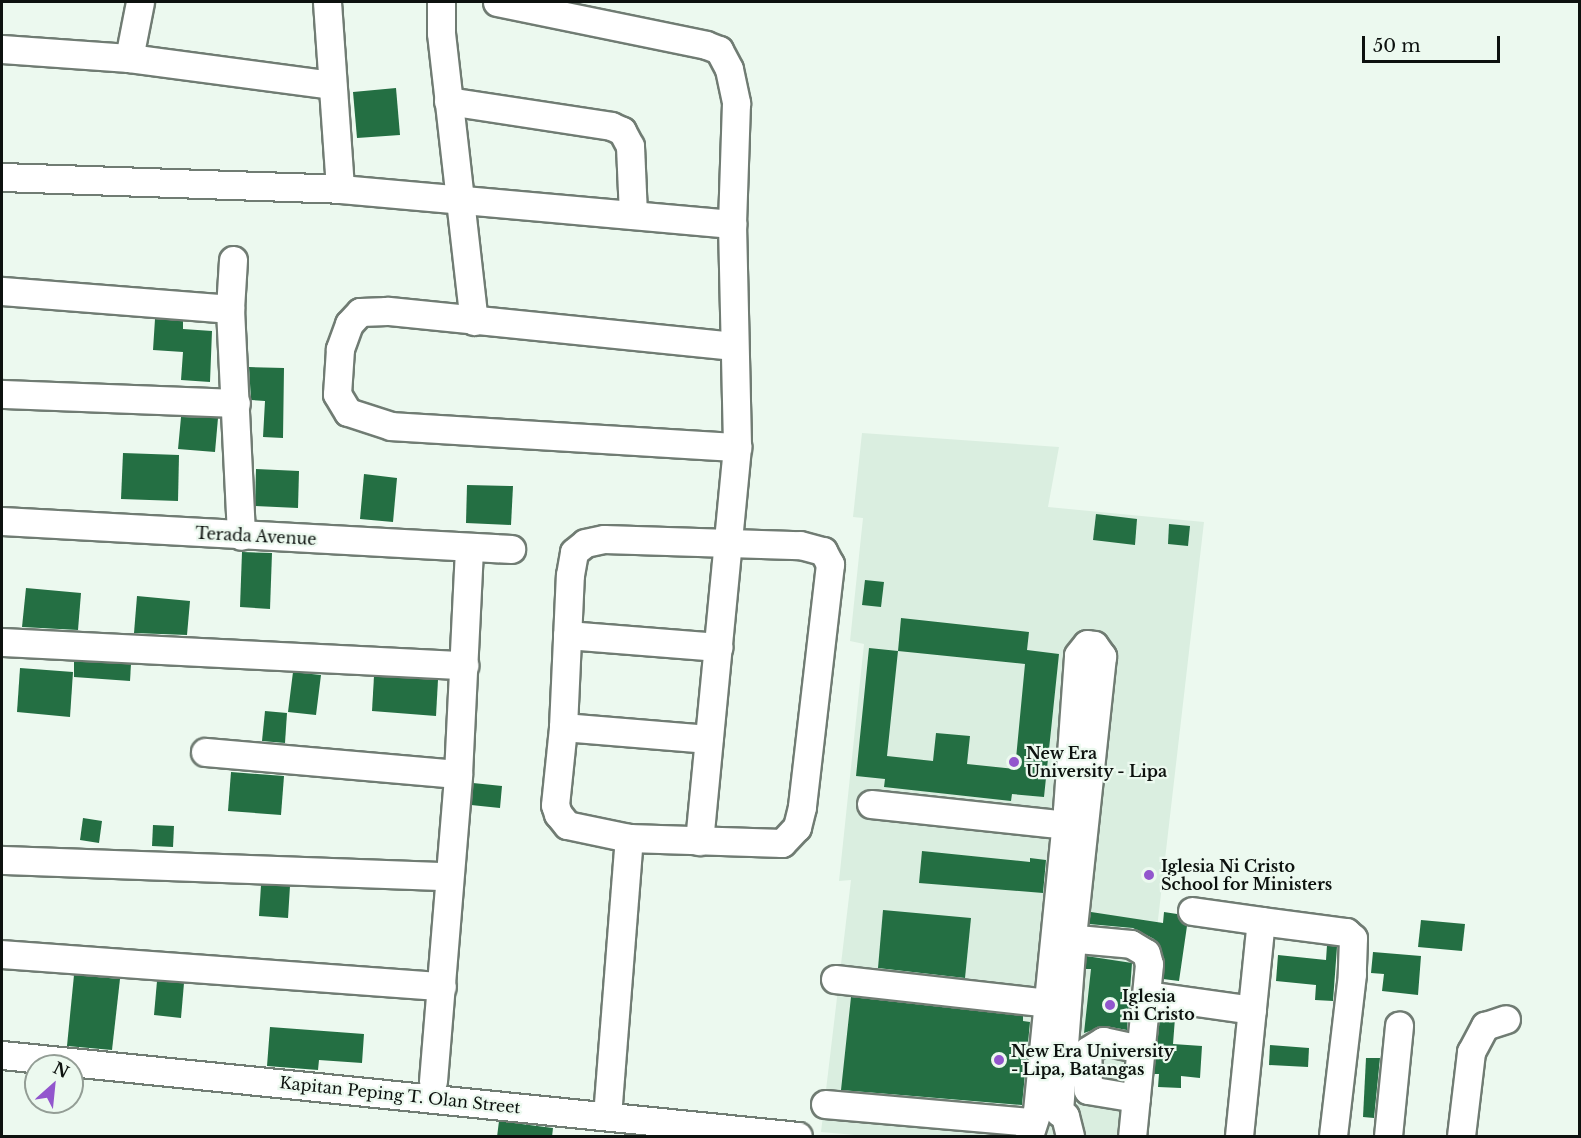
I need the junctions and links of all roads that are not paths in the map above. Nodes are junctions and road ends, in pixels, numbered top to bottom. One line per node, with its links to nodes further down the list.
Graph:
1 (140, 2): 6 (street)
2 (327, 2): 7 (street)
3 (441, 2): 8 (street)
4 (497, 2): 13 (street)
5 (2, 49): 6 (street)
6 (129, 58): 7 (street)
7 (332, 85): 10 (street)
8 (448, 101): 11 (street); 12 (street)
9 (2, 177): 10 (street)
10 (340, 189): 11 (street)
11 (460, 199): 12 (street); 17 (street)
12 (633, 215): 13 (street)
13 (732, 224): 18 (street)
14 (233, 260): 16 (street)
15 (2, 291): 16 (street)
16 (230, 309): 20 (street)
17 (474, 321): 18 (street); 21 (street)
18 (734, 346): 21 (street)
19 (2, 394): 20 (street)
20 (236, 403): 23 (street)
21 (736, 447): 24 (street)
22 (2, 521): 23 (street, Terada Avenue)
23 (241, 536): 25 (street, Terada Avenue)
24 (730, 543): 27 (street); 29 (street); 38 (street)
25 (469, 547): 26 (street, Terada Avenue); 30 (street)
26 (511, 549)
27 (567, 635): 29 (street); 31 (street)
28 (2, 642): 30 (street)
29 (719, 647): 32 (street)
30 (464, 665): 34 (street)
31 (563, 727): 32 (street); 37 (street)
32 (709, 739): 38 (street)
33 (205, 752): 34 (street)
34 (458, 774): 40 (street)
35 (872, 804): 36 (street)
36 (1073, 815): 36 (street); 43 (street)
37 (629, 838): 38 (street); 57 (street)
38 (699, 841)
39 (2, 860): 40 (street)
40 (447, 876): 46 (street)
41 (1192, 911): 42 (street)
42 (1260, 921): 49 (street); 64 (street)
43 (1063, 938): 48 (street); 52 (street); 58 (street)
44 (2, 954): 46 (street)
45 (835, 979): 48 (street)
46 (442, 986): 54 (street)
47 (1154, 996): 49 (street)
48 (1048, 1003): 58 (street)
49 (1251, 1010): 63 (street)
50 (1506, 1019): 66 (street)
51 (1399, 1026): 65 (street)
52 (1141, 1049): 55 (street); 55 (street)
53 (2, 1055): 57 (street, Kapitan Peping T. Olan Street)
54 (433, 1080)
55 (1136, 1098): 62 (street)
56 (825, 1104): 58 (street)
57 (607, 1116): 59 (street, Kapitan Peping T. Olan Street)
58 (1039, 1120): 61 (street)
59 (674, 1130): 60 (street, Kapitan Peping T. Olan Street)
60 (798, 1137)
61 (1070, 1137)
62 (1132, 1137)
63 (1239, 1137)
64 (1333, 1137)
65 (1388, 1137)
66 (1461, 1137)

